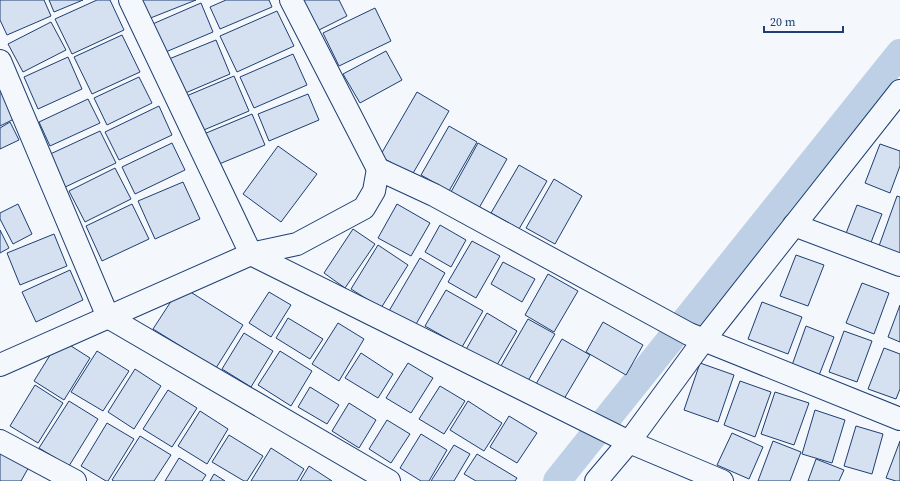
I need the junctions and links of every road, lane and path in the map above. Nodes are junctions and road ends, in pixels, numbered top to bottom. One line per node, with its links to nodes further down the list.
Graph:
1 (130, 0): 8 (street)
2 (291, 0): 6 (street)
3 (0, 61): 10 (street)
4 (900, 91): 5 (street)
5 (891, 116): 7 (street)
6 (378, 169): 8 (street); 11 (street)
7 (794, 225): 9 (street); 11 (street)
8 (251, 254): 10 (street); 15 (street)
9 (900, 265)
10 (108, 317): 12 (street); 17 (street)
11 (696, 338): 13 (street); 15 (street)
12 (0, 365)
13 (900, 419)
14 (0, 441): 16 (street)
15 (628, 441): 18 (street); 19 (street)
16 (74, 481)
17 (389, 481)
18 (596, 481)
19 (722, 481)

